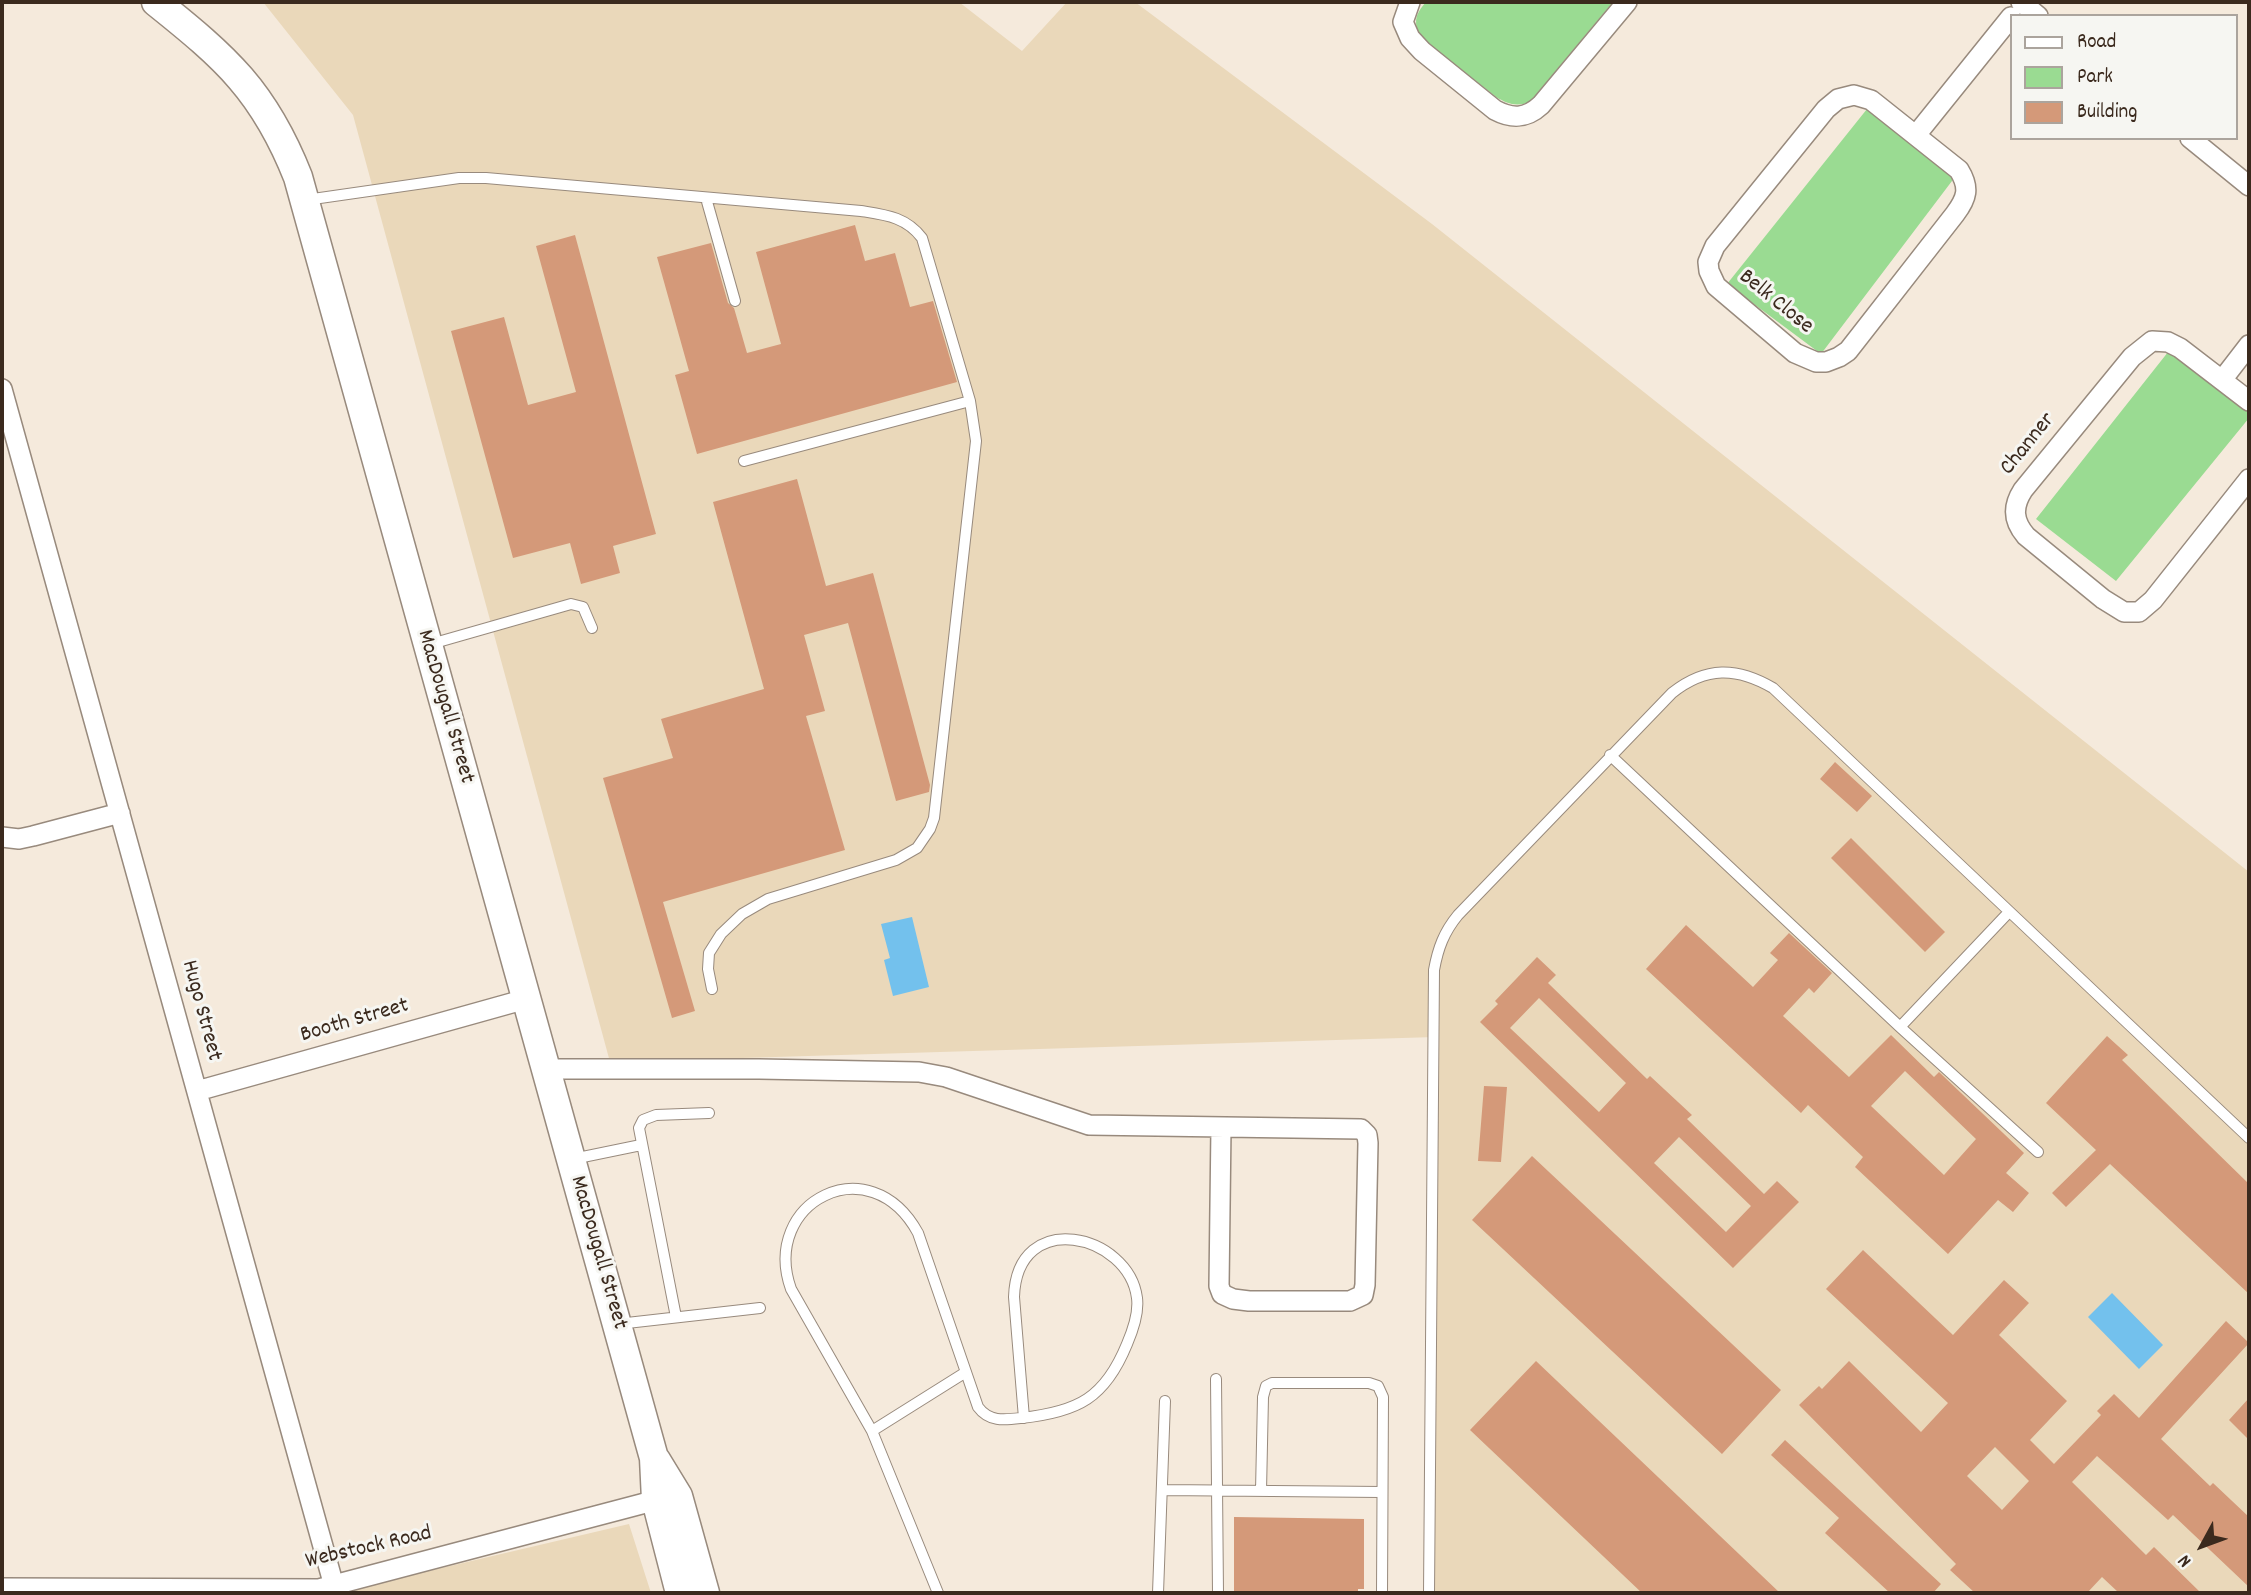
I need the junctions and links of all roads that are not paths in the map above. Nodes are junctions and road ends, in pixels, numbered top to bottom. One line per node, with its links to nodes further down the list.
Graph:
1 (156, 2): 9 (street, MacDougall Street)
2 (1410, 2): 3 (street)
3 (1627, 2)
4 (2010, 24): 5 (street)
5 (1916, 135): 5 (street, Belk Close)
6 (2192, 140): 7 (street)
7 (2249, 186)
8 (706, 198): 9 (lane); 10 (lane); 14 (lane)
9 (305, 200): 20 (street, MacDougall Street)
10 (735, 301)
11 (2249, 345): 12 (street)
12 (2222, 380): 15 (street, Channer); 18 (street, Channer)
13 (2, 389): 16 (street, Hugo Street)
14 (970, 401): 17 (lane); 25 (lane)
15 (2249, 401)
16 (10, 451): 22 (street, Hugo Street)
17 (744, 461)
18 (2249, 479)
19 (592, 628): 20 (lane)
20 (427, 645): 26 (street, MacDougall Street)
21 (1610, 755): 24 (lane); 27 (lane); 57 (lane)
22 (120, 813): 23 (street); 29 (street, Hugo Street)
23 (2, 837)
24 (2009, 912): 27 (lane); 32 (lane)
25 (712, 989)
26 (526, 999): 28 (street, MacDougall Street); 29 (street, Booth Street)
27 (1900, 1027): 34 (lane)
28 (546, 1069): 31 (street); 35 (street, MacDougall Street)
29 (197, 1091): 49 (street, Hugo Street)
30 (709, 1113): 33 (lane)
31 (1221, 1127): 31 (street)
32 (2249, 1138)
33 (641, 1145): 35 (lane); 37 (lane)
34 (2038, 1152)
35 (571, 1160): 38 (street, MacDougall Street)
36 (760, 1308): 37 (lane)
37 (676, 1317): 38 (lane)
38 (617, 1324): 48 (street, MacDougall Street)
39 (966, 1372): 42 (lane); 43 (lane); 43 (lane)
40 (1216, 1379): 46 (lane)
41 (1165, 1401): 44 (lane)
42 (1024, 1418): 42 (lane)
43 (872, 1430): 53 (lane)
44 (1162, 1490): 46 (lane); 54 (lane)
45 (1261, 1490): 46 (lane); 47 (lane); 47 (lane)
46 (1216, 1491): 55 (lane)
47 (1382, 1492): 56 (lane)
48 (667, 1498): 49 (street, Webstock Road); 51 (street, MacDougall Street); 52 (street, MacDougall Street)
49 (334, 1586): 50 (street, Webstock Road)
50 (2, 1588)
51 (680, 1593)
52 (705, 1593)
53 (938, 1593)
54 (1158, 1593)
55 (1218, 1593)
56 (1382, 1593)
57 (1429, 1593)

